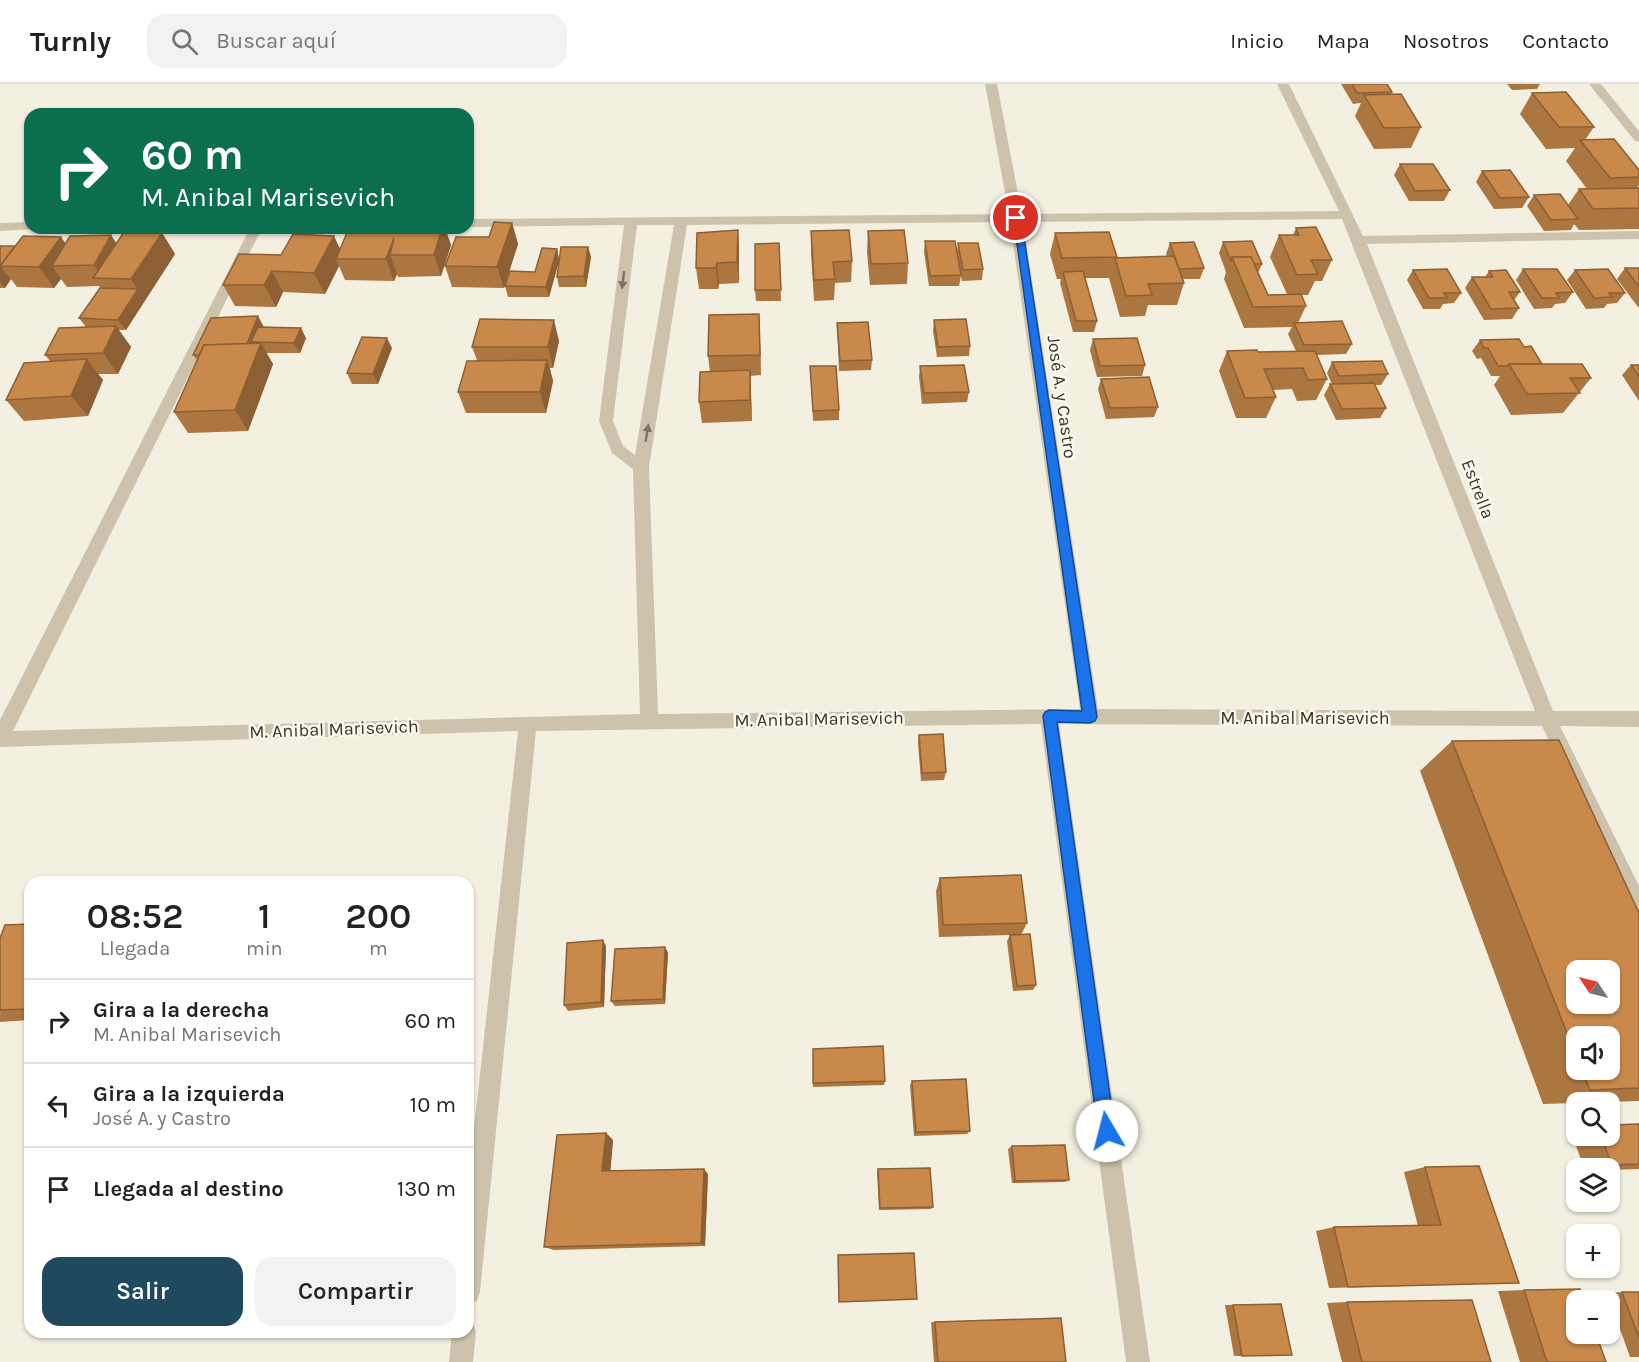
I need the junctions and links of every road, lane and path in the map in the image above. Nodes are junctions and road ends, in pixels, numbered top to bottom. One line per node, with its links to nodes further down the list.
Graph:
1 (991, 84): 6 (street, José A. y Castro)
2 (1283, 84): 5 (street, Estrella)
3 (1595, 84): 4 (street)
4 (1639, 139)
5 (1347, 215): 6 (street); 14 (street, Estrella)
6 (1016, 218): 9 (street); 17 (street, José A. y Castro)
7 (631, 222): 8 (street); 9 (street); 15 (street, one-way to 15)
8 (474, 223)
9 (681, 223): 15 (street, one-way to 9)
10 (24, 226): 11 (street)
11 (0, 227)
12 (253, 234): 22 (street)
13 (1639, 235): 14 (street)
14 (1359, 240): 19 (street, Estrella)
15 (641, 467): 20 (street)
16 (1049, 716): 17 (street, M. Anibal Marisevich); 20 (street, M. Anibal Marisevich); 27 (street)
17 (1090, 717): 19 (street, M. Anibal Marisevich)
18 (1639, 719): 19 (street, M. Anibal Marisevich)
19 (1548, 720): 23 (street, Estrella)
20 (649, 721): 21 (street, M. Anibal Marisevich)
21 (528, 723): 22 (street, M. Anibal Marisevich); 24 (street)
22 (0, 739)
23 (1639, 907)
24 (474, 1235)
25 (463, 1338): 26 (street)
26 (461, 1362)
27 (1138, 1362)

